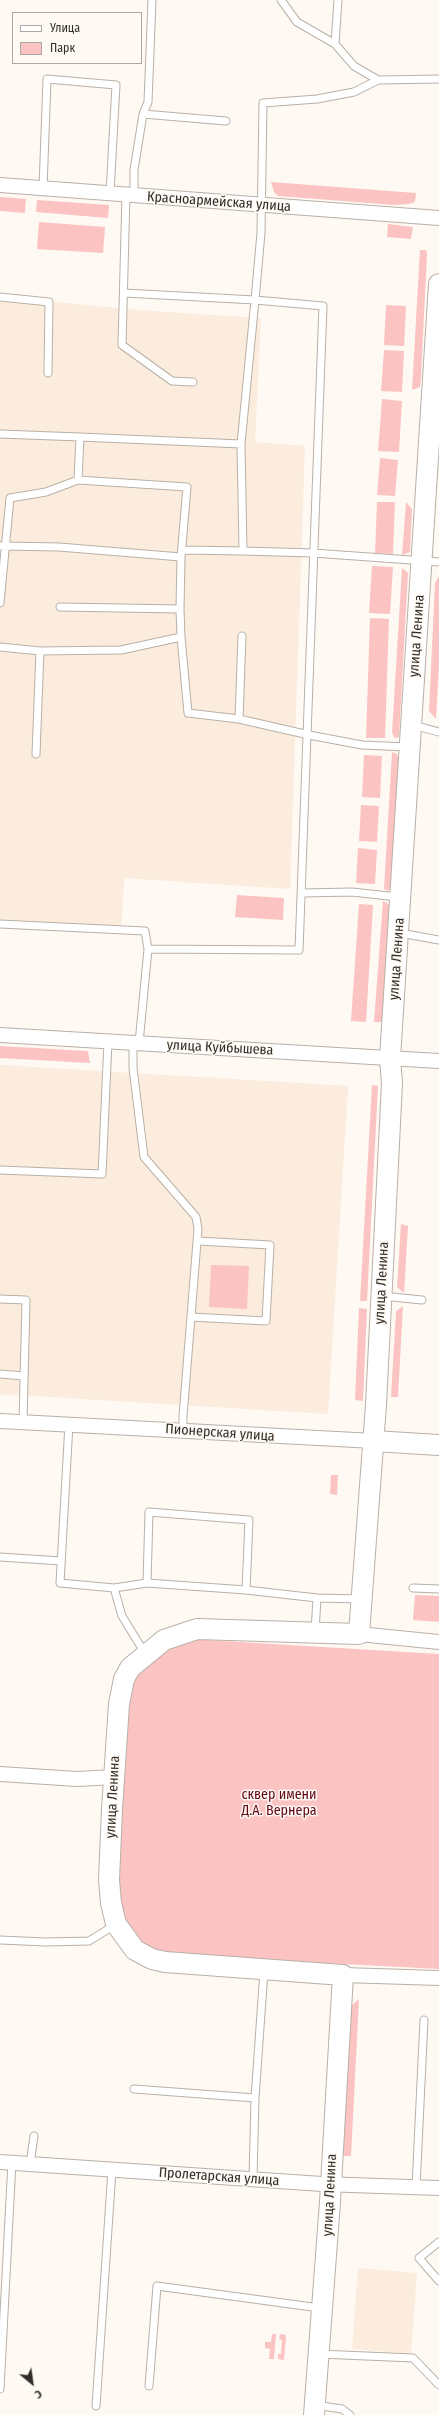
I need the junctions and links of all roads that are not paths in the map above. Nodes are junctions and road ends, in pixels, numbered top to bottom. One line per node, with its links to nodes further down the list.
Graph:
1 (152, 0): 7 (lane)
2 (281, 0): 4 (lane)
3 (338, 0): 4 (lane)
4 (335, 44): 6 (lane)
5 (439, 79): 6 (lane)
6 (378, 80): 13 (lane)
7 (142, 114): 8 (lane); 12 (lane)
8 (226, 121)
9 (0, 185): 10 (street, Красноармейская улица)
10 (43, 188): 11 (street, Красноармейская улица); 11 (lane)
11 (110, 193): 12 (street, Красноармейская улица)
12 (130, 195): 13 (street, Красноармейская улица); 16 (lane)
13 (260, 205): 14 (street, Красноармейская улица); 18 (lane)
14 (439, 218)
15 (439, 284): 29 (street, улица Ленина)
16 (124, 293): 18 (lane); 20 (lane)
17 (0, 297): 19 (lane)
18 (255, 300): 23 (lane); 27 (lane)
19 (48, 373)
20 (193, 382)
21 (0, 434): 22 (lane)
22 (80, 437): 23 (lane); 24 (lane)
23 (241, 444): 26 (lane)
24 (78, 480): 25 (lane); 28 (lane)
25 (3, 545): 28 (lane); 30 (lane)
26 (243, 552): 27 (lane); 28 (lane)
27 (313, 552): 29 (lane); 40 (lane)
28 (181, 553): 32 (lane)
29 (430, 562): 38 (street, улица Ленина)
30 (0, 603)
31 (60, 607): 32 (lane)
32 (180, 609): 34 (lane)
33 (242, 636): 37 (lane)
34 (181, 637): 36 (lane); 37 (lane)
35 (0, 647): 36 (lane)
36 (40, 651): 42 (lane)
37 (239, 718): 40 (lane)
38 (411, 724): 39 (lane); 41 (street, улица Ленина)
39 (439, 732)
40 (308, 736): 41 (lane); 43 (lane)
41 (410, 748): 44 (street, улица Ленина)
42 (36, 754)
43 (303, 893): 44 (lane); 48 (lane)
44 (401, 897): 46 (street, улица Ленина)
45 (0, 924): 48 (lane)
46 (398, 932): 47 (lane); 52 (street, улица Ленина)
47 (439, 940)
48 (148, 949): 51 (lane)
49 (0, 1035): 50 (street, улица Куйбышева)
50 (108, 1042): 51 (street, улица Куйбышева); 54 (lane)
51 (136, 1043): 52 (street, улица Куйбышева); 55 (lane)
52 (390, 1058): 53 (street, улица Куйбышева); 56 (street, улица Ленина)
53 (439, 1061)
54 (0, 1170)
55 (198, 1241): 59 (lane); 59 (lane)
56 (381, 1296): 58 (lane); 66 (street, улица Ленина)
57 (0, 1299): 61 (lane)
58 (422, 1300)
59 (191, 1317): 65 (lane)
60 (0, 1374): 61 (lane)
61 (24, 1376): 63 (lane)
62 (0, 1421): 63 (street, Пионерская улица)
63 (23, 1422): 64 (street, Пионерская улица)
64 (69, 1424): 65 (street, Пионерская улица); 69 (lane)
65 (183, 1431): 66 (street, Пионерская улица)
66 (374, 1441): 67 (street, Пионерская улица); 76 (street, улица Ленина)
67 (439, 1445)
68 (0, 1557): 69 (lane)
69 (61, 1561): 71 (lane)
70 (147, 1583): 71 (lane); 74 (lane); 74 (lane)
71 (114, 1588): 80 (lane)
72 (413, 1588): 73 (lane)
73 (439, 1589)
74 (246, 1590): 75 (lane)
75 (317, 1598): 76 (lane); 77 (lane)
76 (362, 1599): 78 (street, улица Ленина)
77 (315, 1632): 78 (street, улица Ленина); 80 (street, улица Ленина)
78 (359, 1634): 79 (street, улица Ленина)
79 (439, 1642)
80 (146, 1655): 82 (street, улица Ленина)
81 (0, 1774): 82 (street)
82 (114, 1777): 83 (street, улица Ленина)
83 (116, 1924): 84 (lane); 85 (street, улица Ленина)
84 (0, 1940)
85 (264, 1969): 86 (street, улица Ленина); 90 (lane)
86 (343, 1975): 87 (street, улица Ленина); 96 (street, улица Ленина)
87 (439, 1978)
88 (424, 2020): 97 (lane)
89 (134, 2089): 90 (lane)
90 (255, 2098): 95 (lane)
91 (34, 2136): 93 (lane)
92 (6, 2162): 93 (street, Пролетарская улица); 105 (lane)
93 (30, 2164): 94 (street, Пролетарская улица)
94 (112, 2170): 95 (street, Пролетарская улица); 106 (lane)
95 (253, 2180): 96 (street, Пролетарская улица)
96 (331, 2183): 97 (street, Пролетарская улица); 101 (street, улица Ленина)
97 (416, 2187): 98 (street, Пролетарская улица)
98 (439, 2188)
99 (439, 2242): 100 (lane)
100 (439, 2282)
101 (322, 2308): 102 (street, улица Ленина); 104 (lane)
102 (319, 2354): 103 (lane); 107 (street, улица Ленина)
103 (439, 2385)
104 (149, 2386)
105 (0, 2389)
106 (96, 2406)
107 (315, 2410): 108 (lane)
108 (350, 2415)

